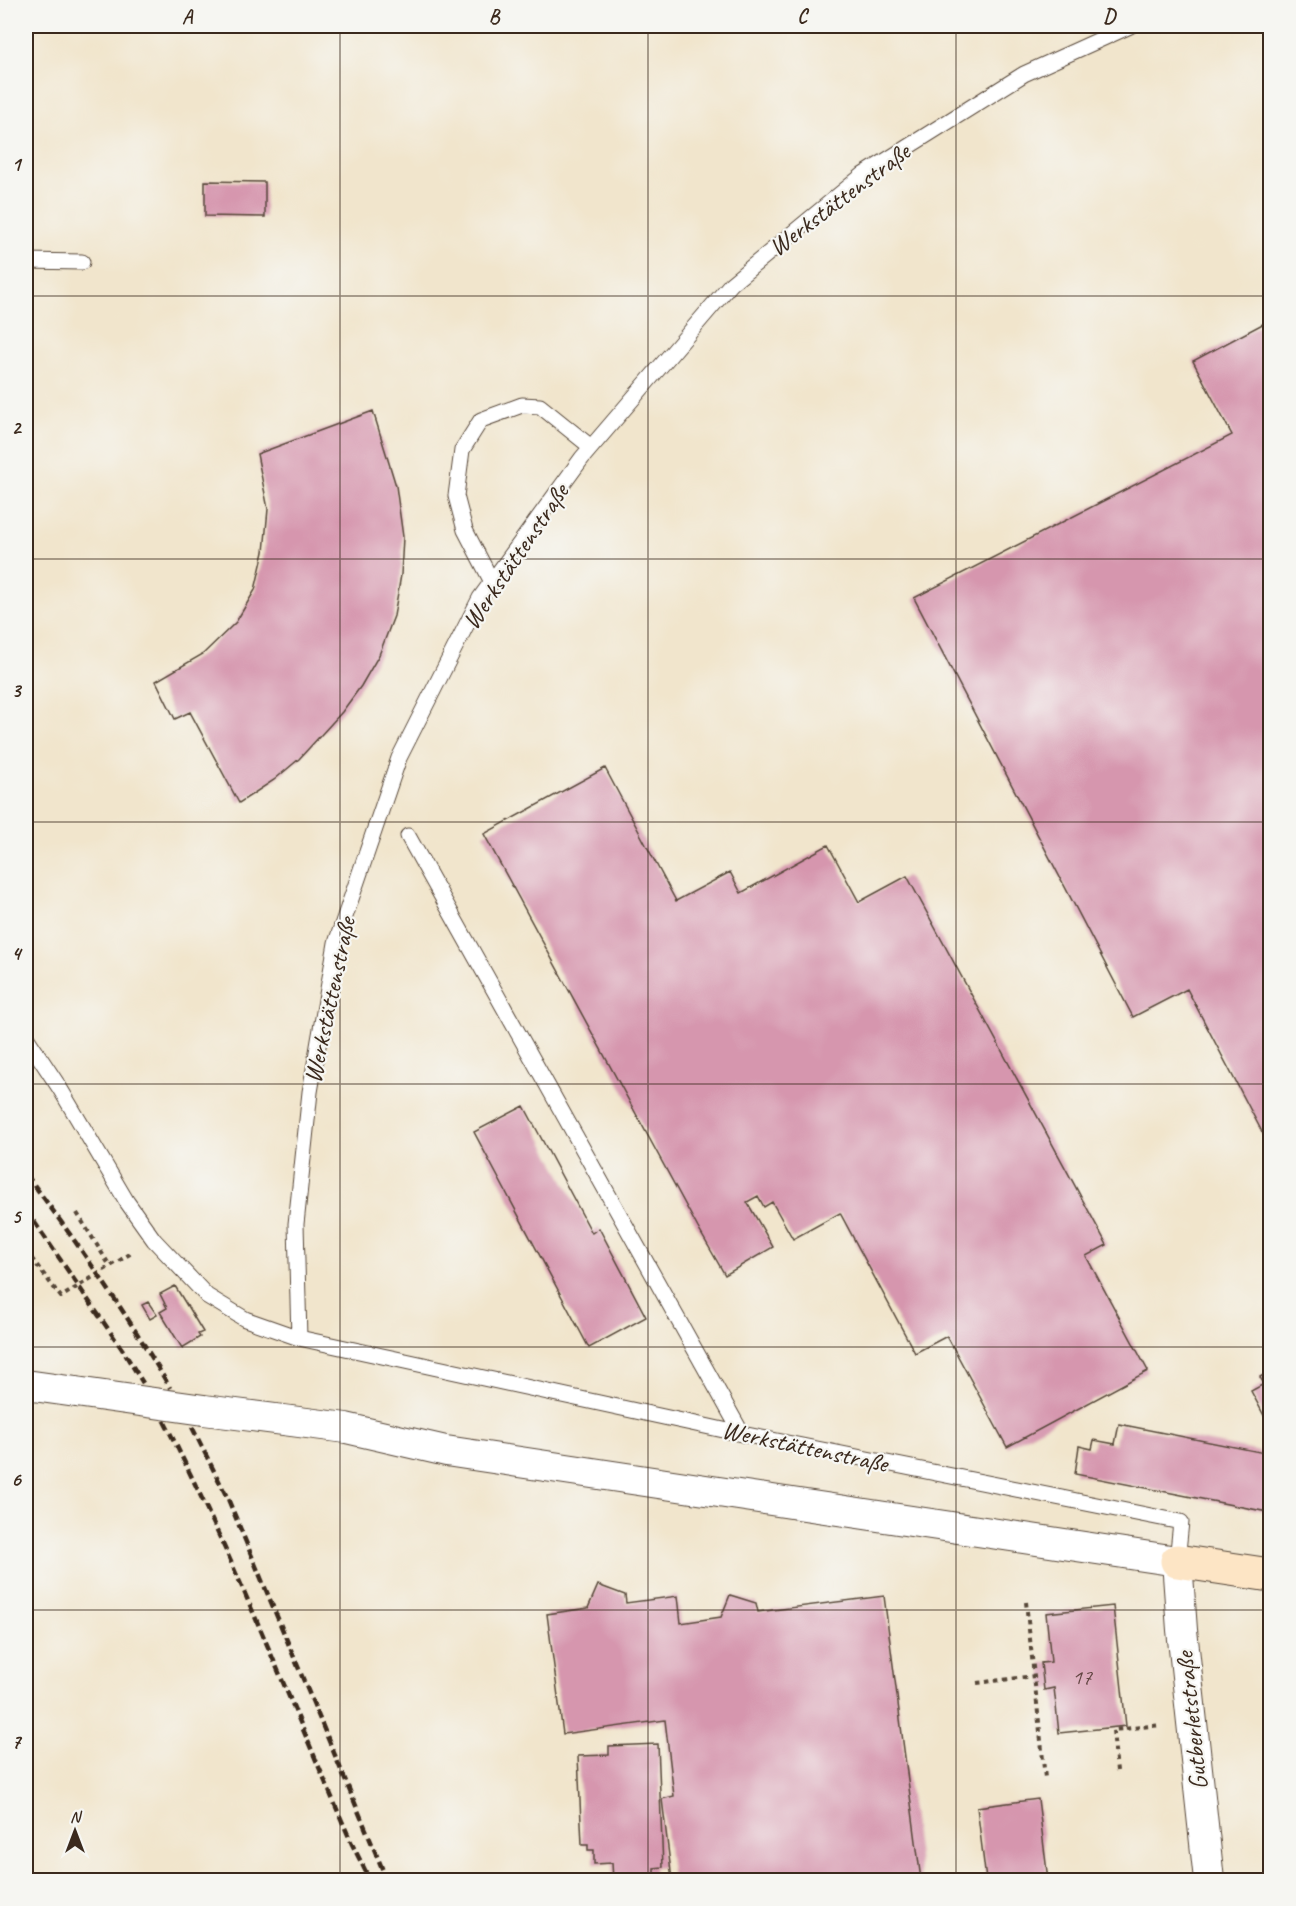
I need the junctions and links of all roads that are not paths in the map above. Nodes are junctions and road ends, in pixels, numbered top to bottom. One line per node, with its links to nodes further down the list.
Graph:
1 (1130, 26): 4 (lane, Werkstättenstraße)
2 (26, 261): 3 (lane)
3 (82, 262)
4 (591, 447): 5 (lane, Werkstättenstraße); 5 (lane)
5 (492, 582): 8 (lane, Werkstättenstraße)
6 (408, 836): 10 (lane)
7 (26, 1037): 8 (lane, Werkstättenstraße)
8 (299, 1338): 10 (lane, Werkstättenstraße)
9 (26, 1385): 11 (street, bridge)
10 (742, 1434): 11 (lane, Werkstättenstraße)
11 (1177, 1561): 12 (street); 13 (street, Gutberletstraße)
12 (1270, 1575)
13 (1209, 1881)

